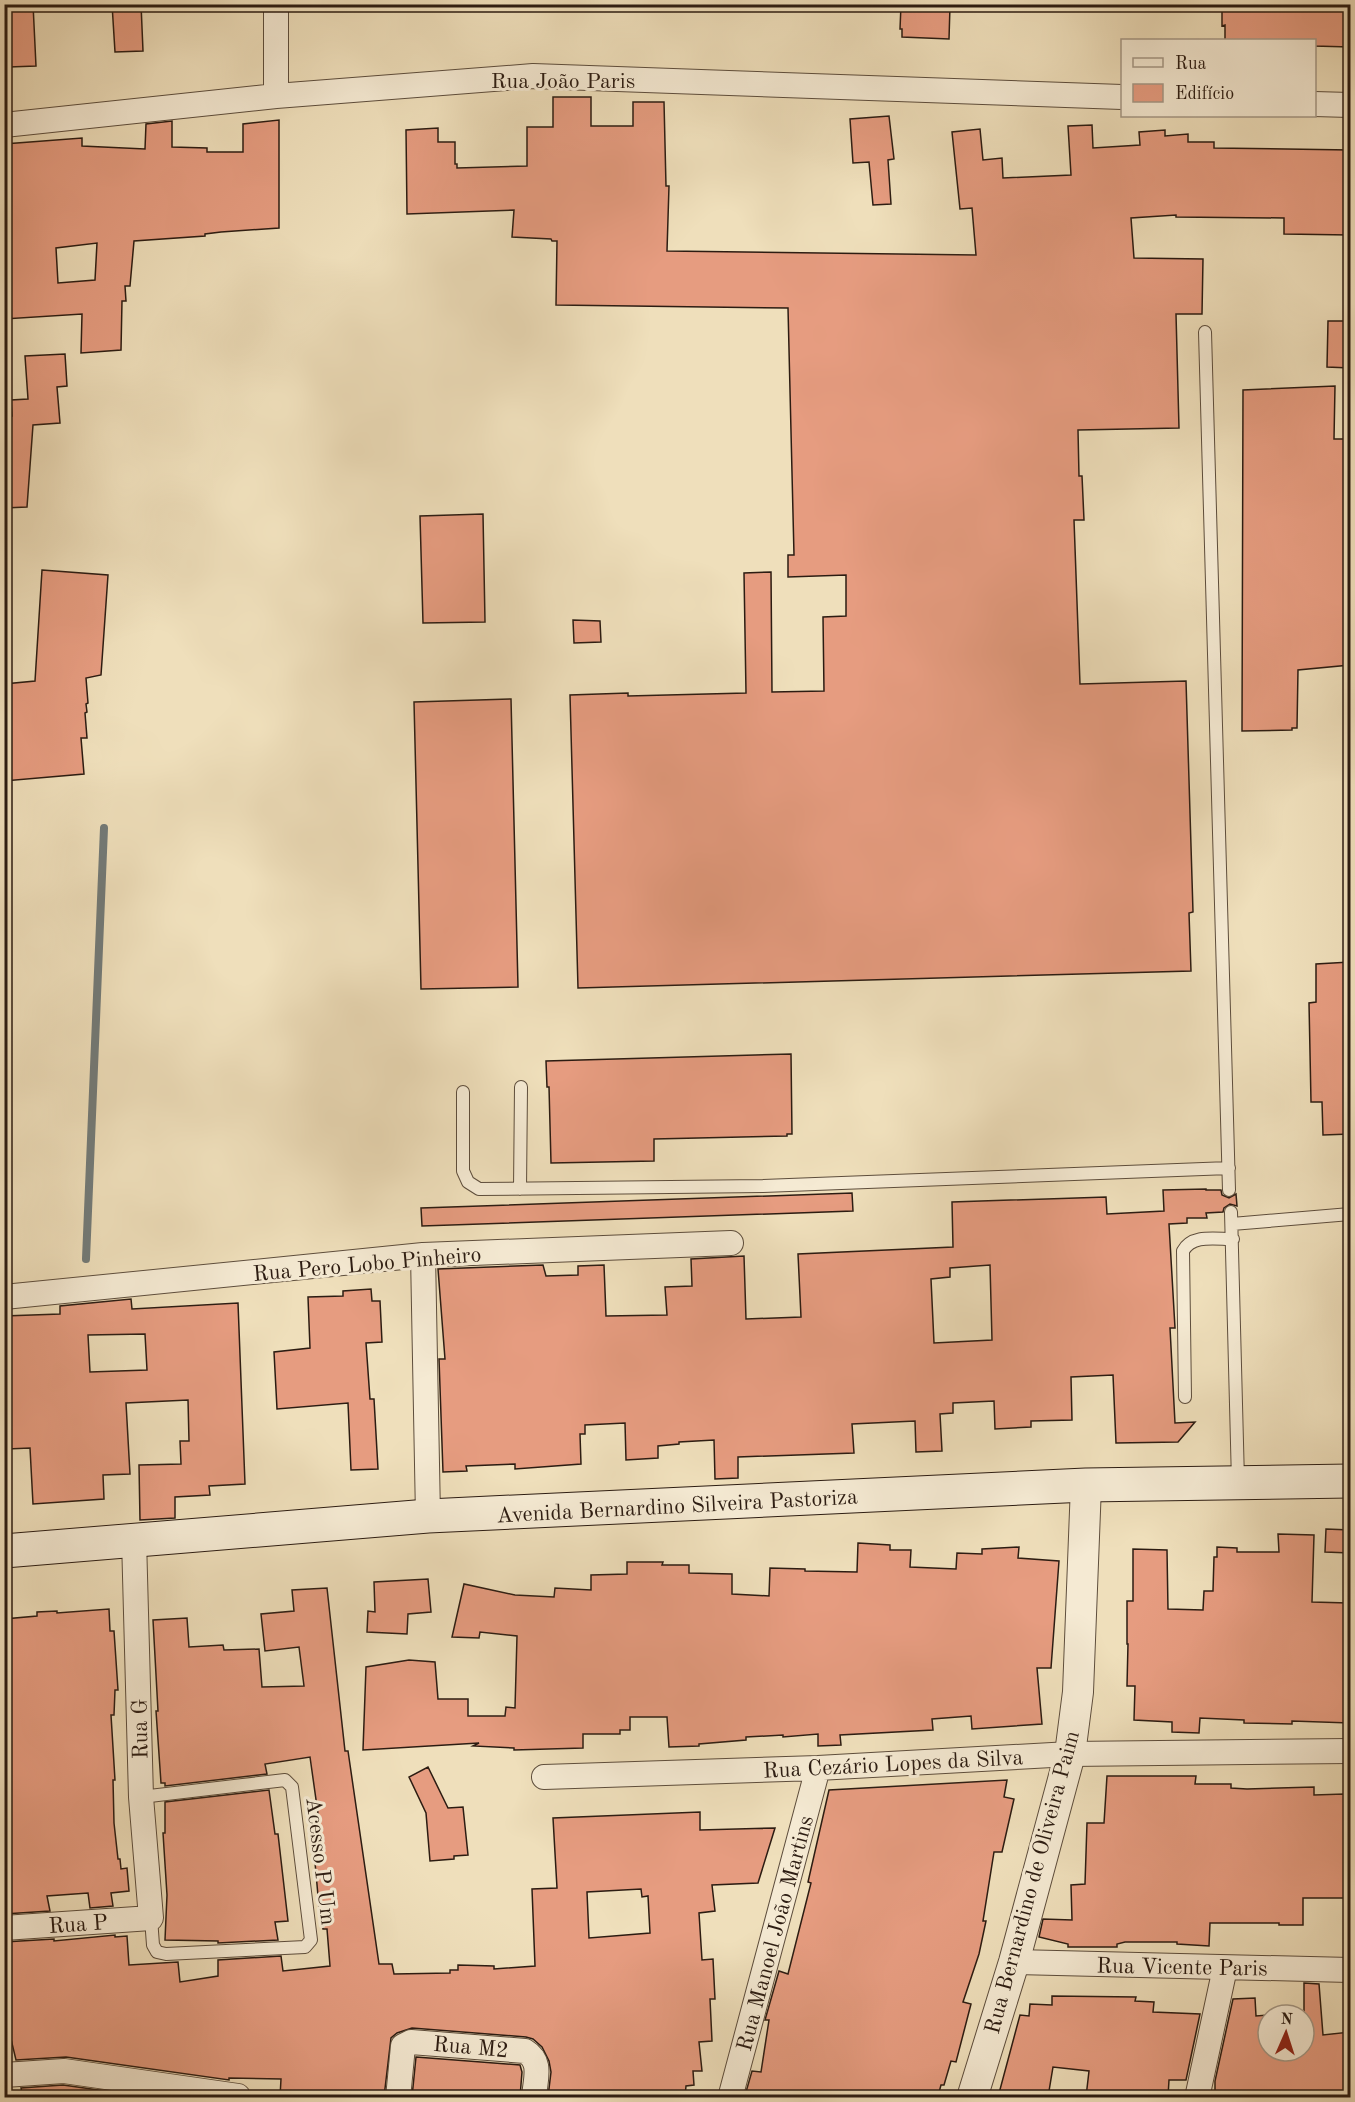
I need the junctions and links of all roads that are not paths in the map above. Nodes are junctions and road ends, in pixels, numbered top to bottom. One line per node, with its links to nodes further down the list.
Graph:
1 (276, 4): 2 (street)
2 (276, 96): 3 (street, Rua João Paris); 6 (street, Rua João Paris)
3 (1121, 97)
4 (1316, 104): 5 (street)
5 (1350, 105)
6 (4, 125)
7 (1205, 332): 10 (lane)
8 (521, 1088): 11 (lane)
9 (463, 1092): 11 (lane)
10 (1229, 1168): 11 (lane); 12 (lane)
11 (520, 1189)
12 (1229, 1190)
13 (1350, 1214): 14 (lane)
14 (1233, 1239): 18 (lane); 20 (lane)
15 (731, 1243): 16 (street, Rua Pero Lobo Pinheiro)
16 (423, 1254): 17 (street, Rua Pero Lobo Pinheiro); 22 (street)
17 (4, 1298)
18 (1185, 1397)
19 (1350, 1481): 20 (main road, Avenida Bernardino Silveira Pastoriza)
20 (1238, 1484): 21 (main road, Avenida Bernardino Silveira Pastoriza)
21 (1086, 1485): 22 (main road, Avenida Bernardino Silveira Pastoriza); 26 (street, Rua Bernardino de Oliveira Paim)
22 (428, 1516): 23 (main road, Avenida Bernardino Silveira Pastoriza)
23 (134, 1539): 24 (main road, Avenida Bernardino Silveira Pastoriza); 29 (street, Rua G)
24 (4, 1551)
25 (1350, 1751): 26 (street, Rua Cezário Lopes da Silva)
26 (1070, 1754): 27 (street, Rua Cezário Lopes da Silva); 32 (street, Rua Bernardino de Oliveira Paim)
27 (818, 1768): 28 (street, Rua Cezário Lopes da Silva); 39 (street, Rua Manoel João Martins)
28 (544, 1777)
29 (141, 1797): 30 (street, Rua G); 30 (lane, Acesso P Um)
30 (151, 1918): 31 (street, Rua P)
31 (4, 1928)
32 (1014, 1962): 33 (street, Rua Vicente Paris); 40 (street, Rua Bernardino de Oliveira Paim)
33 (1225, 1968): 34 (street, Rua Vicente Paris); 41 (street)
34 (1350, 1970)
35 (4, 2075): 36 (street)
36 (238, 2096)
37 (398, 2097): 38 (street, Rua M2)
38 (534, 2097)
39 (730, 2097)
40 (972, 2097)
41 (1197, 2097)

